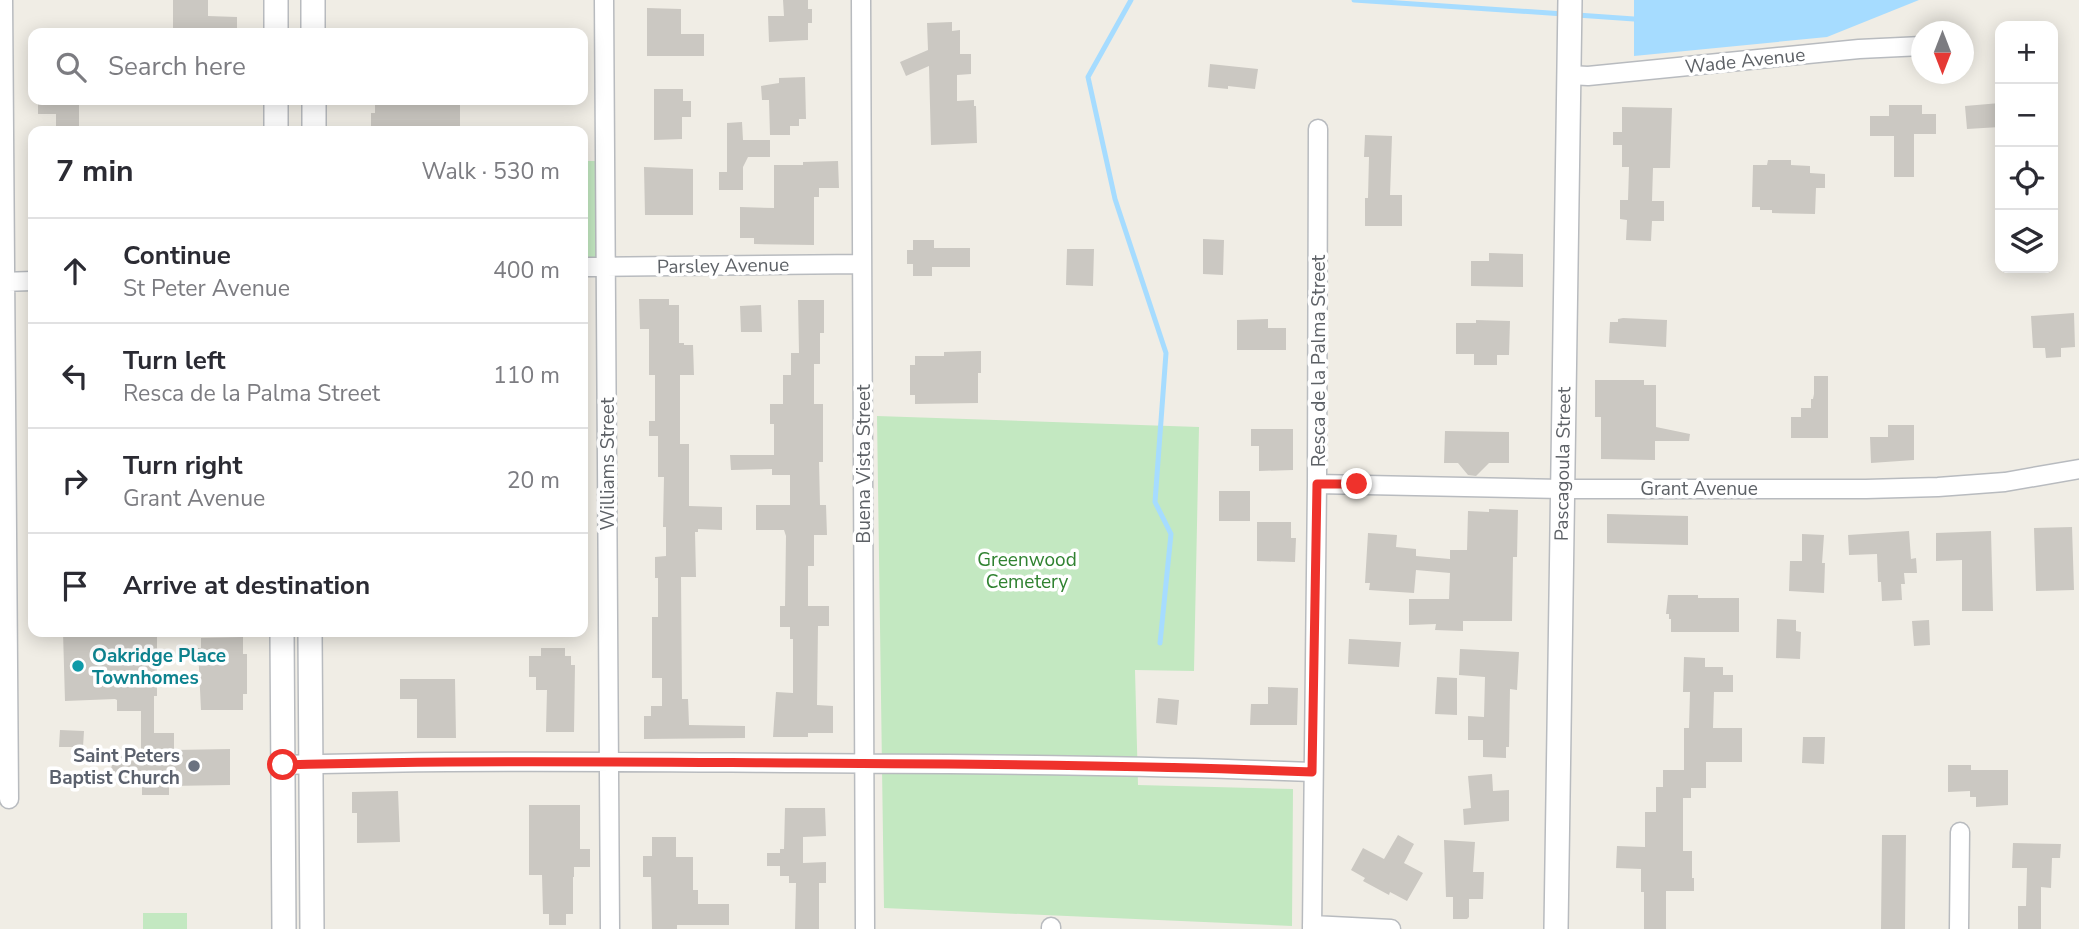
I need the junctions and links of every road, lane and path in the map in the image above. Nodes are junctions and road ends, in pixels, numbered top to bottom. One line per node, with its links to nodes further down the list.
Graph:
1 (3, 0): 19 (street)
2 (276, 0): 7 (street)
3 (313, 0): 8 (street)
4 (604, 0): 18 (street, Williams Street)
5 (861, 0): 16 (street, Buena Vista Street)
6 (1570, 0): 10 (street, Pascagoula Street)
7 (276, 28)
8 (313, 28)
9 (1911, 47): 10 (street, Wade Avenue)
10 (1569, 75): 23 (street, Pascagoula Street)
11 (276, 105): 13 (street)
12 (314, 105): 14 (street)
13 (276, 126)
14 (314, 126)
15 (1318, 129): 22 (street, Resca de la Palma Street)
16 (862, 264): 18 (street, Parsley Avenue); 28 (street, Buena Vista Street)
17 (588, 267): 18 (street, Parsley Avenue)
18 (606, 267): 26 (street, Williams Street)
19 (3, 281): 20 (street); 31 (street)
20 (28, 281)
21 (2079, 469): 23 (street, Grant Avenue)
22 (1317, 484): 23 (street, Grant Avenue); 30 (street, Resca de la Palma Street)
23 (1562, 489): 39 (street, Pascagoula Street)
24 (282, 637): 29 (street)
25 (310, 637): 27 (street)
26 (609, 762): 27 (street); 28 (street); 36 (street, Williams Street)
27 (311, 764): 29 (street); 35 (street)
28 (864, 764): 30 (street); 37 (street, Buena Vista Street)
29 (283, 765): 34 (street)
30 (1312, 772): 33 (street, Resca de la Palma Street)
31 (9, 799)
32 (1960, 832): 40 (street)
33 (1312, 927): 38 (street)
34 (284, 929)
35 (312, 929)
36 (610, 929)
37 (864, 929)
38 (1391, 929)
39 (1556, 929)
40 (1959, 929)

